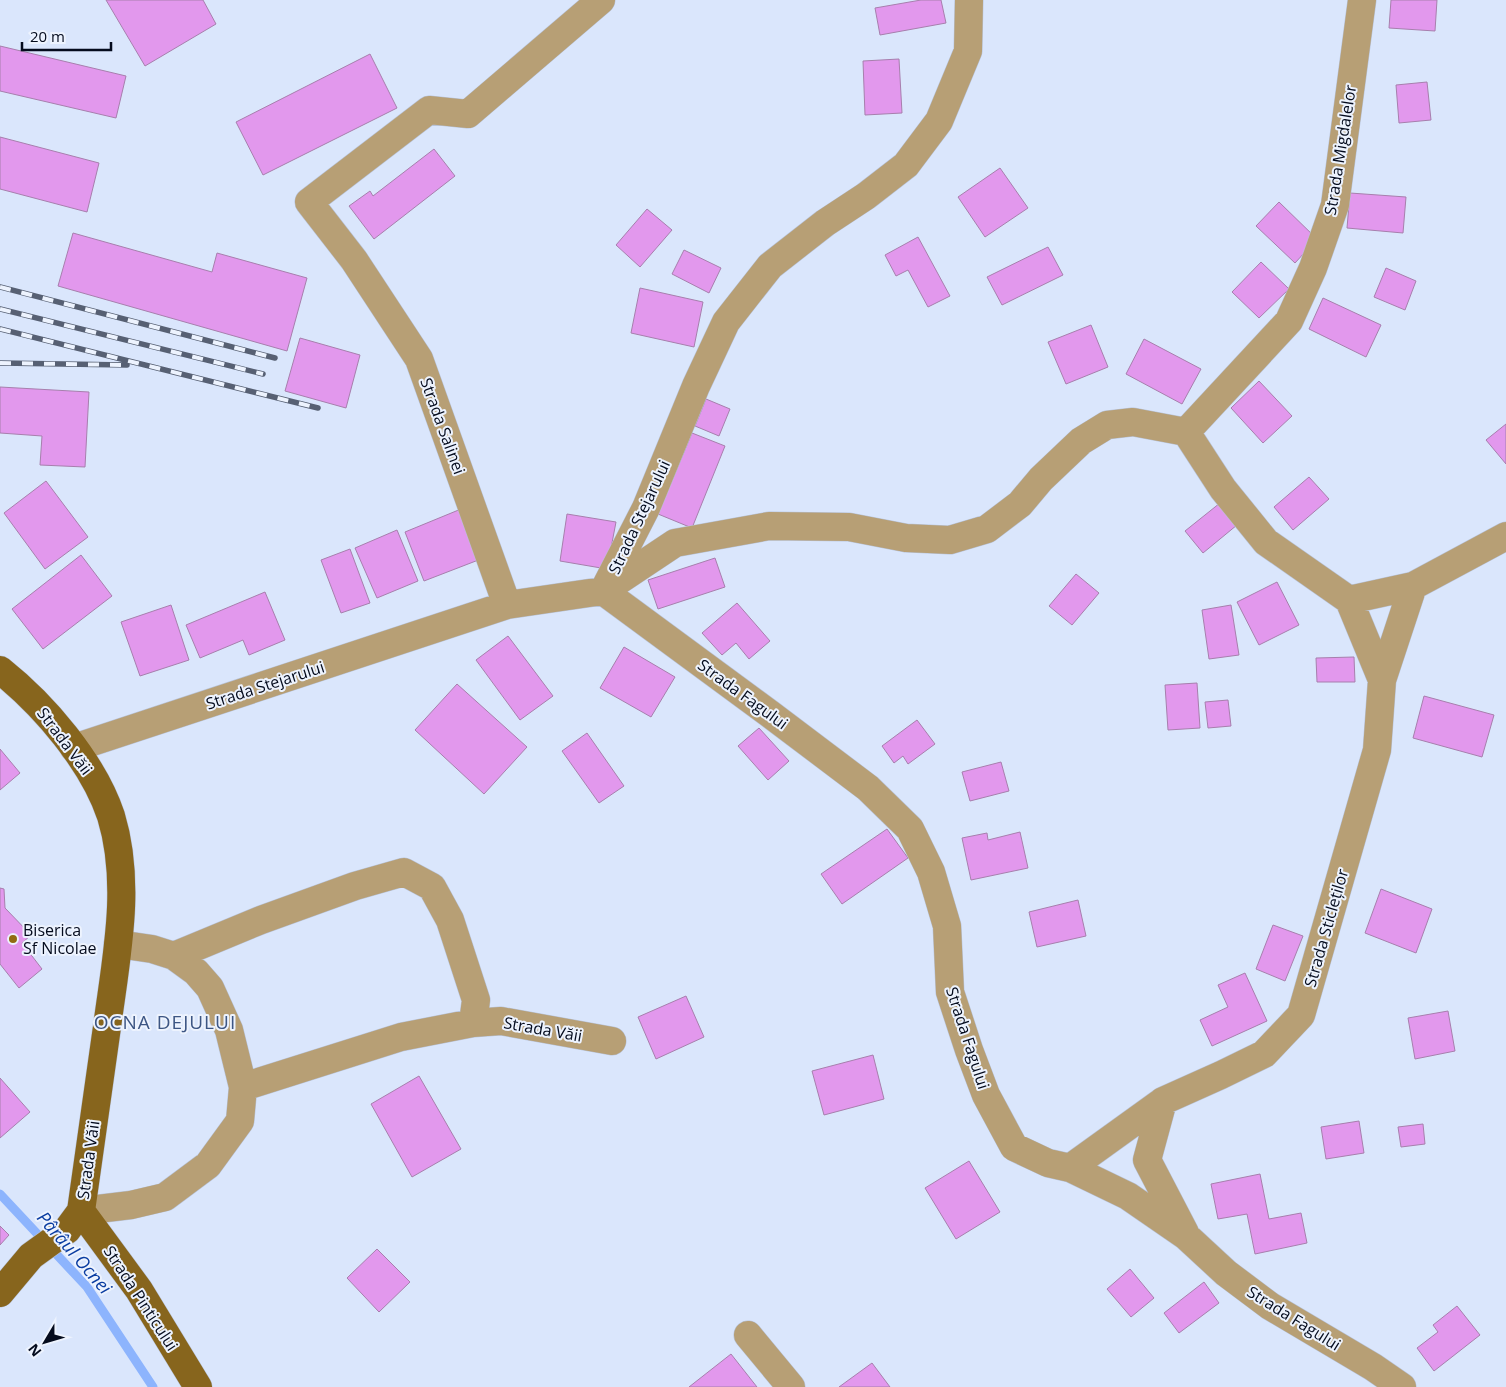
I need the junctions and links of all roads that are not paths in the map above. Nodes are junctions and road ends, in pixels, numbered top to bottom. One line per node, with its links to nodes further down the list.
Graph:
1 (600, 0): 9 (street, Strada Salinei)
2 (969, 0): 7 (street, Strada Stejarului)
3 (1362, 0): 4 (street, Strada Migdalelor)
4 (1186, 432): 7 (street); 8 (street)
5 (1506, 536): 6 (street)
6 (1413, 586): 8 (street); 11 (street, Strada Sticleților)
7 (603, 592): 9 (street, Strada Stejarului); 19 (street, Strada Fagului)
8 (1349, 600): 11 (street, Strada Sticleților)
9 (507, 605): 12 (street, Strada Stejarului)
10 (0, 670): 12 (main road, Strada Văii)
11 (1382, 680): 18 (street, Strada Sticleților)
12 (74, 748): 13 (main road, Strada Văii)
13 (118, 944): 14 (street, Strada Văii); 20 (main road, Strada Văii)
14 (174, 956): 15 (street); 17 (street, Strada Văii)
15 (473, 1023): 16 (street, Strada Văii); 17 (street, Strada Văii)
16 (612, 1041)
17 (243, 1087): 20 (street, Strada Văii)
18 (1163, 1101): 19 (street, Strada Sticleților); 21 (street)
19 (1070, 1168): 21 (street, Strada Fagului)
20 (74, 1221): 22 (main road); 24 (main road, Strada Pinticului)
21 (1186, 1236): 26 (street, Strada Fagului)
22 (0, 1293)
23 (748, 1335): 25 (street)
24 (198, 1387)
25 (791, 1387)
26 (1402, 1387)

